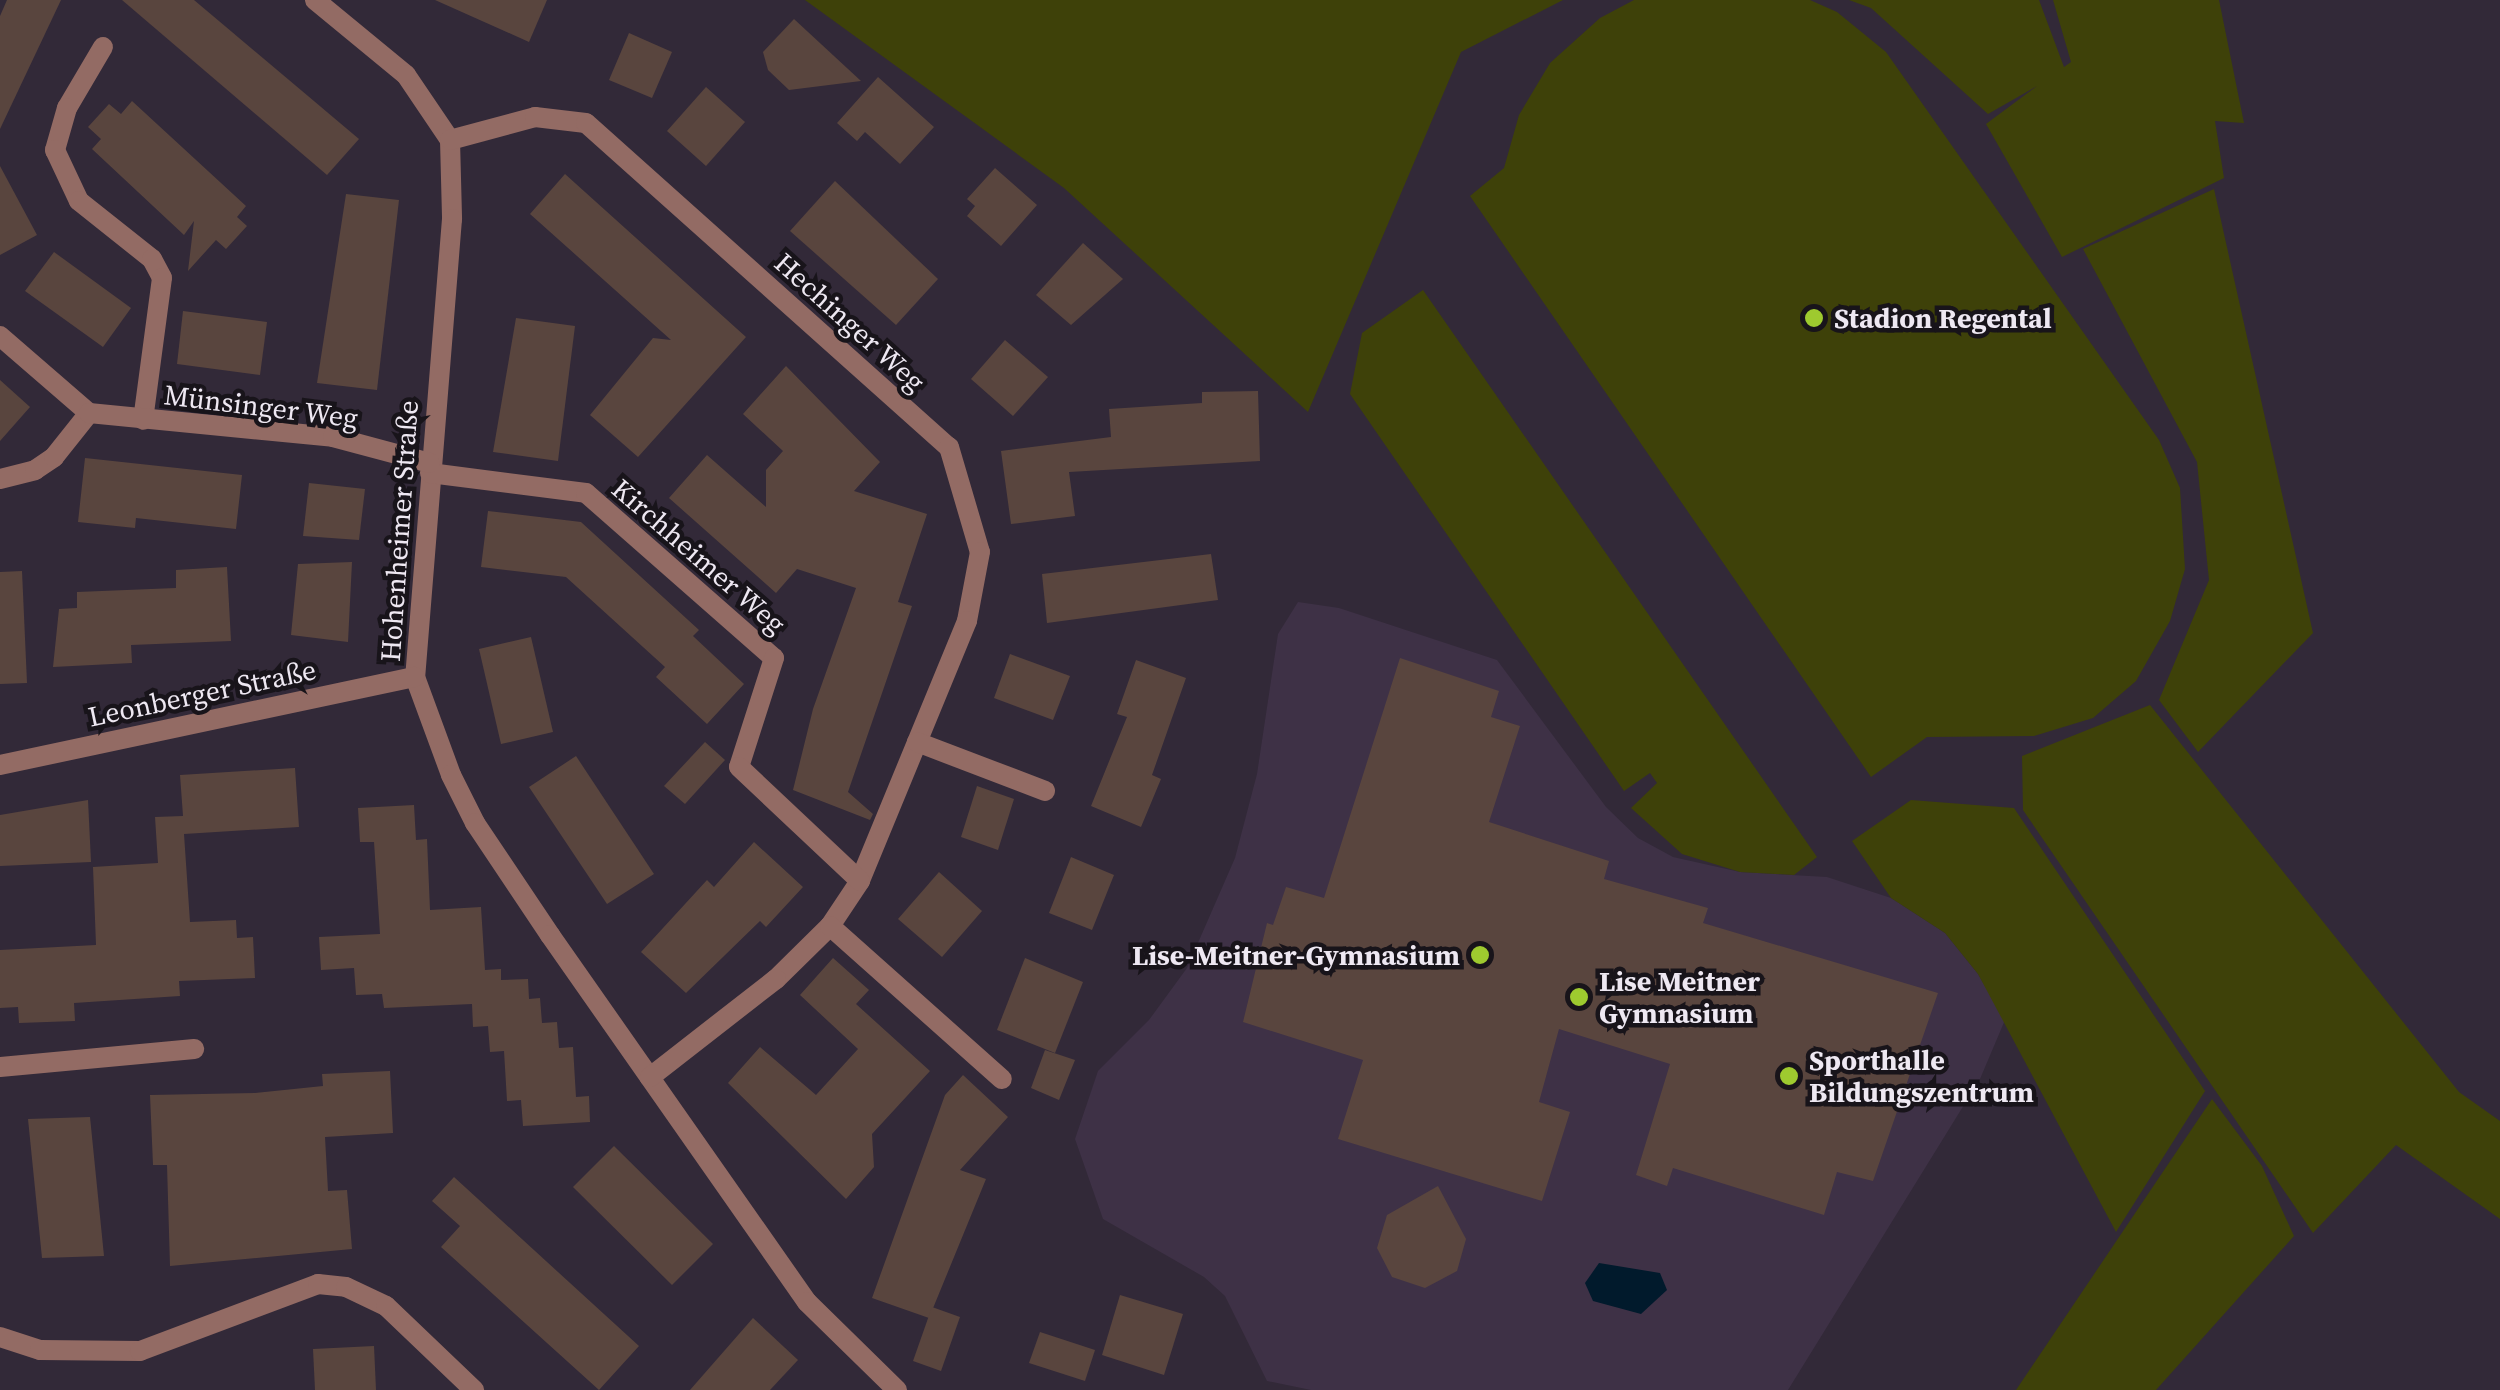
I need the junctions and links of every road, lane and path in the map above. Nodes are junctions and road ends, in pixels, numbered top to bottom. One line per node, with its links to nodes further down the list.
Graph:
1 (315, 0): 3 (street)
2 (103, 46): 6 (street, Münsinger Weg)
3 (450, 140): 7 (street, Hohenheimer Straße); 10 (street, Hechinger Weg)
4 (0, 336): 5 (street)
5 (89, 413): 6 (street, Münsinger Weg); 8 (street)
6 (143, 420): 7 (street, Münsinger Weg)
7 (430, 468): 9 (street, Hohenheimer Straße); 13 (street, Kirchheimer Weg)
8 (0, 478)
9 (416, 677): 11 (street, Leonberger Straße); 17 (street, Hohenheimer Straße)
10 (917, 742): 12 (street); 13 (street, Hechinger Weg)
11 (0, 765)
12 (1045, 791)
13 (860, 880): 14 (street, Hechinger Weg)
14 (830, 926): 17 (street, Hechinger Weg); 18 (street)
15 (194, 1049): 16 (street)
16 (0, 1067)
17 (650, 1077): 21 (street, Hohenheimer Straße)
18 (1002, 1079)
19 (0, 1336): 20 (street)
20 (474, 1390)
21 (898, 1390)

